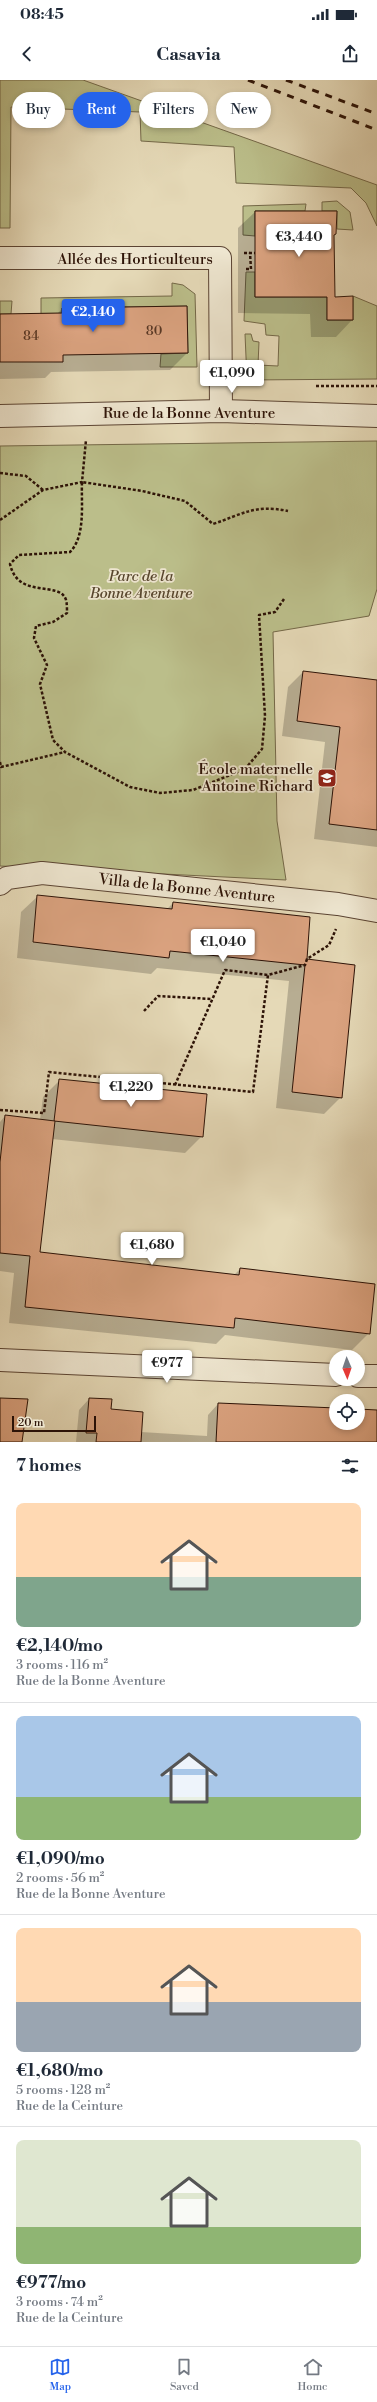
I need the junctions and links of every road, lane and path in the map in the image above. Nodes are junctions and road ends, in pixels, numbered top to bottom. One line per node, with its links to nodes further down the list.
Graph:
1 (255, 253): 3 (path)
2 (0, 258): 4 (street, Allée des Horticulteurs)
3 (251, 269)
4 (221, 411): 5 (street, Rue de la Bonne Aventure); 7 (street, Rue de la Bonne Aventure)
5 (86, 413): 6 (street, Rue de la Bonne Aventure); 9 (path)
6 (0, 416)
7 (377, 416)
8 (0, 473): 10 (path)
9 (82, 482): 10 (path); 11 (path); 14 (path)
10 (43, 490): 12 (path)
11 (288, 511)
12 (0, 520)
13 (284, 599): 14 (path)
14 (65, 752): 16 (path)
15 (0, 762): 16 (path)
16 (1, 768)
17 (0, 884): 18 (street, Villa de la Bonne Aventure)
18 (338, 904): 19 (street, Villa de la Bonne Aventure); 20 (path)
19 (377, 911)
20 (268, 975): 21 (path); 23 (path)
21 (212, 999): 22 (path); 23 (path)
22 (144, 1010)
23 (175, 1085): 24 (path)
24 (0, 1110)
25 (0, 1360): 26 (street)
26 (329, 1375)
27 (365, 1376): 28 (street)
28 (377, 1376)

